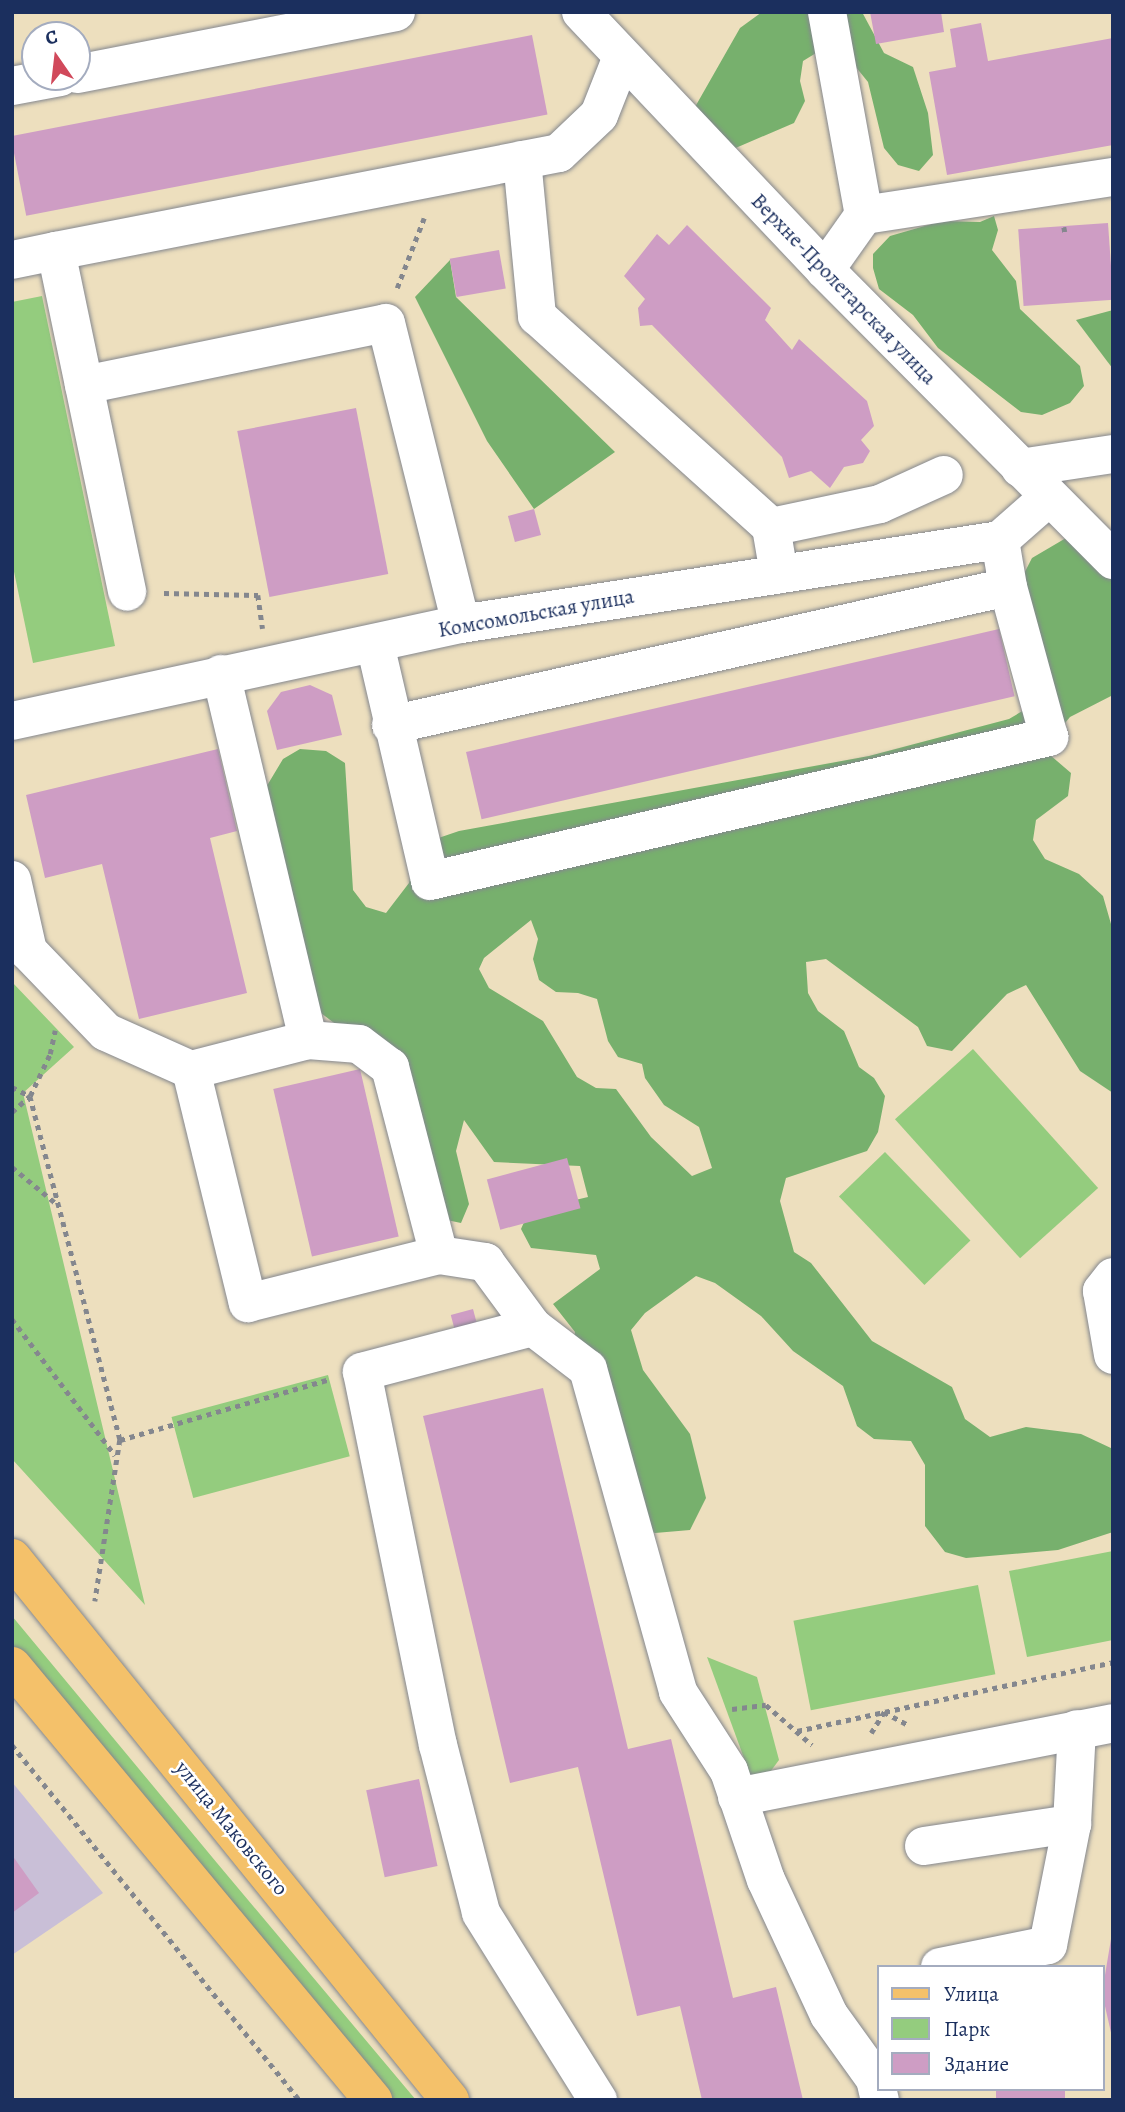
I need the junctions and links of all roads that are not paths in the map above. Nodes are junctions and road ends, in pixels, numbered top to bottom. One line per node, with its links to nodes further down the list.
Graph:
1 (396, 12): 5 (street)
2 (581, 12): 4 (street, Верхне-Пролетарская улица)
3 (828, 12): 8 (street)
4 (622, 57): 6 (street); 11 (street, Верхне-Пролетарская улица)
5 (91, 71)
6 (522, 160): 9 (street); 17 (street)
7 (1113, 177): 8 (street)
8 (864, 215): 11 (street)
9 (56, 251): 10 (street); 12 (street)
10 (12, 260)
11 (825, 271): 14 (street, Верхне-Пролетарская улица)
12 (84, 385): 22 (street); 23 (street)
13 (1113, 454): 14 (street)
14 (1020, 468): 16 (street, Верхне-Пролетарская улица)
15 (944, 475): 17 (street)
16 (1049, 497): 18 (street); 19 (street, Верхне-Пролетарская улица)
17 (771, 527): 20 (street)
18 (1000, 540): 20 (street, Комсомольская улица); 21 (street)
19 (1113, 559)
20 (779, 574): 23 (street, Комсомольская улица)
21 (1008, 587): 27 (street); 27 (street)
22 (127, 592)
23 (461, 624): 24 (street, Комсомольская улица)
24 (375, 644): 25 (street, Комсомольская улица); 27 (street)
25 (221, 674): 26 (street, Комсомольская улица); 29 (street)
26 (12, 721)
27 (391, 725)
28 (12, 880): 30 (street)
29 (309, 1040): 30 (street); 31 (street)
30 (191, 1070): 31 (street)
31 (439, 1255): 33 (street)
32 (1113, 1278): 34 (street)
33 (533, 1327): 38 (street); 45 (street)
34 (1113, 1355)
35 (12, 1558): 44 (main road, улица Маковского)
36 (12, 1666): 43 (main road)
37 (1095, 1726): 38 (street); 39 (street)
38 (737, 1797): 42 (street)
39 (1072, 1824): 40 (street); 41 (street)
40 (924, 1846)
41 (950, 1965)
42 (876, 2082)
43 (373, 2100)
44 (450, 2100)
45 (598, 2100)

